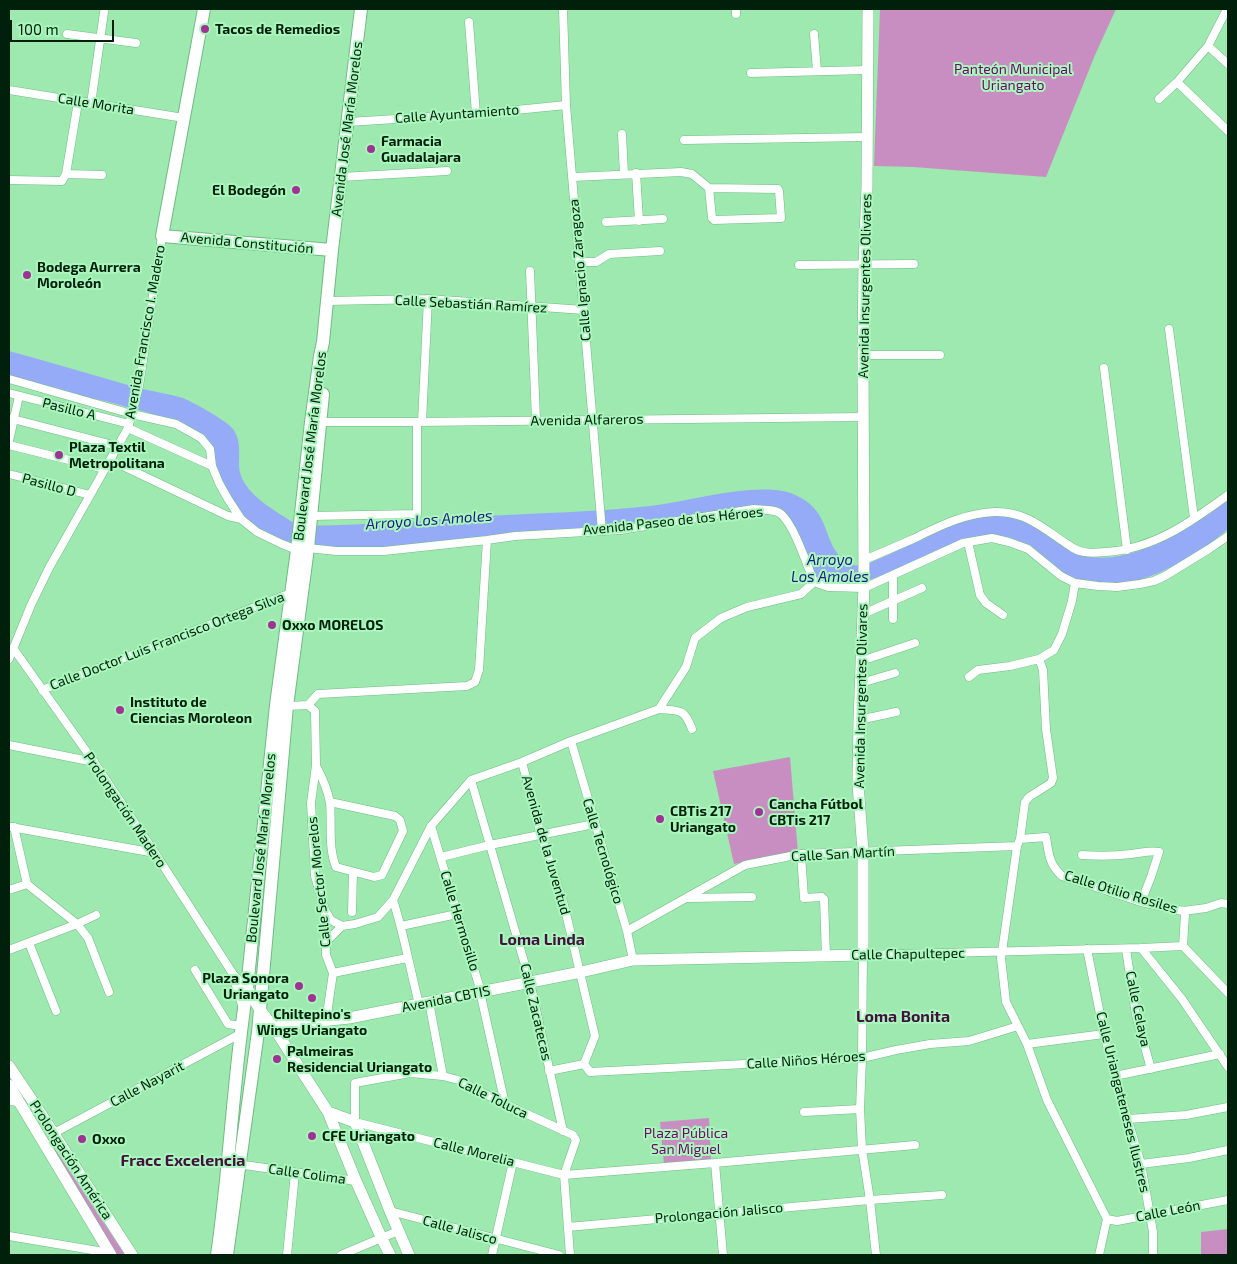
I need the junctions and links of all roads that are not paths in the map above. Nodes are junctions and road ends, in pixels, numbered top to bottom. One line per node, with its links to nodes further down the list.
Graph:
1 (204, 9): 24 (main road, Avenida Francisco I. Madero)
2 (361, 9): 25 (main road, Avenida José María Morelos)
3 (563, 9): 22 (street, Calle Ignacio Zaragoza)
4 (868, 9): 14 (street, Avenida Insurgentes Olivares)
5 (1227, 9): 12 (street)
6 (104, 12): 10 (street)
7 (469, 22): 23 (street)
8 (67, 34): 10 (street)
9 (814, 34): 15 (street)
10 (100, 38): 11 (street); 21 (street)
11 (136, 43)
12 (1208, 46): 13 (street); 17 (street)
13 (1228, 64)
14 (867, 70): 15 (street); 28 (street, Avenida Insurgentes Olivares)
15 (817, 71): 16 (street)
16 (751, 73)
17 (1177, 82): 19 (street); 26 (street)
18 (9, 90): 20 (street, Calle Morita)
19 (1159, 99)
20 (78, 102): 21 (street, Calle Morita); 32 (street)
21 (90, 104): 24 (street, Calle Morita)
22 (566, 105): 23 (street, Calle Ayuntamiento); 35 (street, Calle Ignacio Zaragoza)
23 (476, 114): 25 (street, Calle Ayuntamiento)
24 (184, 118): 42 (main road, Avenida Francisco I. Madero)
25 (348, 122): 36 (main road, Avenida José María Morelos)
26 (1228, 131)
27 (622, 134): 33 (street)
28 (867, 138): 29 (street); 46 (street, Avenida Insurgentes Olivares)
29 (684, 140)
30 (446, 171): 36 (street)
31 (636, 173): 33 (street); 38 (street); 40 (street)
32 (66, 174): 34 (street); 37 (street)
33 (624, 174): 35 (street)
34 (102, 175)
35 (573, 176): 45 (street, Calle Ignacio Zaragoza)
36 (341, 177): 43 (main road, Avenida José María Morelos)
37 (9, 180)
38 (709, 188): 38 (street)
39 (663, 219): 40 (street)
40 (639, 221): 41 (street)
41 (606, 222)
42 (162, 236): 43 (main road, Avenida Constitución); 61 (street, Avenida Francisco I. Madero)
43 (332, 250): 51 (main road, Avenida José María Morelos)
44 (660, 251): 45 (street)
45 (580, 262): 53 (street, Calle Ignacio Zaragoza)
46 (864, 264): 47 (street); 48 (street); 55 (street, Avenida Insurgentes Olivares)
47 (914, 264)
48 (799, 265)
49 (530, 271): 52 (street)
50 (428, 299): 51 (street, Calle Sebastián Ramírez); 52 (street, Calle Sebastián Ramírez); 67 (street)
51 (327, 301): 66 (main road, Boulevard José María Morelos)
52 (532, 306): 53 (street, Calle Sebastián Ramírez); 65 (street)
53 (584, 310): 64 (street, Calle Ignacio Zaragoza)
54 (1170, 329): 79 (street)
55 (863, 355): 56 (street); 62 (street, Avenida Insurgentes Olivares)
56 (940, 355)
57 (1104, 368): 86 (street)
58 (9, 379): 61 (street, Avenida Paseo de los Héroes)
59 (9, 393): 60 (street, Pasillo A)
60 (19, 396): 63 (street); 68 (street, Pasillo A)
61 (133, 412): 68 (street, Avenida Francisco I. Madero); 73 (street, Avenida Paseo de los Héroes)
62 (863, 417): 64 (street, Avenida Alfareros); 87 (street, Avenida Insurgentes Olivares)
63 (11, 419): 69 (street); 71 (street)
64 (592, 419): 65 (street, Avenida Alfareros); 81 (street, Calle Ignacio Zaragoza)
65 (536, 420): 67 (street, Avenida Alfareros)
66 (316, 422): 67 (street, Avenida Alfareros); 80 (main road, Boulevard José María Morelos)
67 (420, 422): 80 (street)
68 (128, 426): 71 (street, Avenida Francisco I. Madero); 73 (street, Pasillo A)
69 (9, 440)
70 (9, 445): 74 (street)
71 (117, 446): 72 (street, Avenida Francisco I. Madero)
72 (110, 460): 74 (street, Avenida Francisco I. Madero); 78 (street)
73 (212, 466): 78 (street, Avenida Paseo de los Héroes)
74 (105, 469): 76 (street, Avenida Francisco I. Madero)
75 (9, 474): 76 (street, Pasillo D)
76 (90, 495): 99 (street, Avenida Francisco I. Madero)
77 (1228, 495): 79 (street)
78 (241, 518): 85 (street, Avenida Paseo de los Héroes)
79 (1194, 518): 86 (street)
80 (307, 520): 85 (main road, Boulevard José María Morelos)
81 (602, 529): 83 (street, Avenida Paseo de los Héroes); 89 (street, Avenida Paseo de los Héroes)
82 (1228, 536): 90 (street)
83 (487, 540): 85 (street, Avenida Paseo de los Héroes); 107 (street)
84 (968, 542): 88 (street); 90 (street); 96 (street)
85 (303, 547): 93 (main road, Boulevard José María Morelos)
86 (1127, 550): 87 (street)
87 (864, 562): 91 (street, Avenida Insurgentes Olivares)
88 (894, 576): 91 (street); 94 (street)
89 (814, 582): 91 (street); 109 (street)
90 (1075, 583): 101 (street)
91 (864, 587): 95 (street, Avenida Insurgentes Olivares)
92 (922, 588): 94 (street)
93 (297, 593): 106 (street, Calle Doctor Luis Francisco Ortega Silva); 108 (main road, Boulevard José María Morelos); 165 (main road, Boulevard José María Morelos)
94 (893, 600): 95 (street); 97 (street)
95 (863, 614): 102 (street, Avenida Insurgentes Olivares)
96 (1003, 615)
97 (893, 619)
98 (915, 643): 102 (street)
99 (13, 648): 100 (street, Avenida Francisco I. Madero); 106 (street, Prolongación Madero)
100 (9, 659)
101 (1039, 659): 104 (street); 124 (street)
102 (861, 661): 105 (street, Avenida Insurgentes Olivares)
103 (895, 673): 105 (street)
104 (969, 677)
105 (861, 684): 111 (street, Avenida Insurgentes Olivares)
106 (42, 690): 115 (street, Prolongación Madero)
107 (308, 705): 108 (street); 117 (street, Calle Sector Morelos)
108 (287, 706): 171 (main road, Boulevard José María Morelos)
109 (659, 709): 112 (street); 113 (street)
110 (896, 712): 111 (street)
111 (859, 720): 126 (street, Avenida Insurgentes Olivares)
112 (692, 729)
113 (571, 741): 116 (street); 120 (street, Calle Tecnológico)
114 (9, 745): 115 (street)
115 (94, 762): 127 (street, Prolongación Madero)
116 (522, 762): 118 (street); 123 (street, Avenida de la Juventud)
117 (316, 765): 119 (street); 139 (street, Calle Sector Morelos)
118 (471, 780): 121 (street); 125 (street, Calle Zacatecas)
119 (330, 802): 131 (street); 131 (street)
120 (594, 824): 123 (street); 147 (street, Calle Tecnológico)
121 (431, 826): 130 (street, Calle Hermosillo); 136 (street)
122 (11, 827): 127 (street); 132 (street)
123 (541, 835): 125 (street); 161 (street, Avenida de la Juventud)
124 (1018, 842): 126 (street, Calle San Martín); 137 (street, Calle Otilio Rosiles); 155 (street)
125 (490, 845): 130 (street); 164 (street, Calle Zacatecas)
126 (863, 852): 128 (street, Calle San Martín); 156 (street, Avenida Insurgentes Olivares)
127 (155, 853): 163 (street, Prolongación Madero)
128 (801, 854): 135 (street, Calle San Martín); 157 (street)
129 (1082, 855): 137 (street)
130 (441, 857): 143 (street, Calle Hermosillo)
131 (354, 872): 141 (street)
132 (26, 884): 133 (street); 144 (street)
133 (9, 890)
134 (752, 897): 135 (street)
135 (686, 898): 147 (street, Calle San Martín)
136 (393, 900): 145 (street); 146 (street)
137 (1141, 902): 140 (street, Calle Otilio Rosiles)
138 (1228, 904): 140 (street)
139 (325, 910): 145 (street); 148 (street, Calle Sector Morelos)
140 (1183, 911): 150 (street, Calle Otilio Rosiles)
141 (352, 912)
142 (96, 914): 144 (street)
143 (457, 914): 146 (street); 167 (street, Calle Hermosillo)
144 (77, 924): 149 (street); 166 (street)
145 (342, 926): 148 (street)
146 (401, 926): 158 (street)
147 (626, 931): 159 (street, Calle Tecnológico)
148 (326, 942): 162 (street, Calle Sector Morelos)
149 (29, 943): 154 (street); 172 (street)
150 (1183, 946): 151 (street, Calle Chapultepec); 168 (street)
151 (1140, 948): 153 (street, Calle Chapultepec); 180 (street)
152 (1088, 949): 153 (street, Calle Chapultepec); 155 (street, Calle Chapultepec); 178 (street, Calle Uriangateneses Ilustres)
153 (1126, 949): 185 (street, Calle Celaya)
154 (9, 950)
155 (1002, 952): 156 (street, Calle Chapultepec); 174 (street)
156 (863, 955): 157 (street, Calle Chapultepec); 181 (street, Avenida Insurgentes Olivares)
157 (826, 956): 159 (street, Calle Chapultepec)
158 (407, 958): 162 (street); 169 (street)
159 (633, 960): 161 (street, Avenida CBTIS)
160 (195, 970): 176 (street)
161 (580, 972): 164 (street, Avenida CBTIS); 182 (street, Avenida de la Juventud)
162 (333, 973): 173 (street, Calle Sector Morelos)
163 (233, 974): 165 (street, Prolongación Madero); 170 (street, Prolongación Madero)
164 (530, 982): 167 (street, Avenida CBTIS); 186 (street, Calle Zacatecas)
165 (246, 988): 170 (main road, Boulevard José María Morelos); 171 (street)
166 (109, 992)
167 (482, 992): 169 (street, Avenida CBTIS); 191 (street, Calle Hermosillo)
168 (1228, 993)
169 (424, 1003): 173 (street, Avenida CBTIS); 187 (street)
170 (243, 1009): 171 (main road); 176 (main road, Boulevard José María Morelos)
171 (260, 1010): 175 (street); 177 (main road, Boulevard José María Morelos)
172 (56, 1011)
173 (326, 1021): 175 (street, Avenida CBTIS)
174 (1018, 1026): 179 (street); 181 (street, Calle Niños Héroes)
175 (274, 1028): 177 (street, Avenida CBTIS); 195 (street)
176 (241, 1030): 177 (main road); 202 (street, Calle Nayarit); 208 (main road, Boulevard José María Morelos)
177 (258, 1032): 208 (main road, Boulevard José María Morelos)
178 (1104, 1034): 179 (street); 188 (street, Calle Uriangateneses Ilustres)
179 (1027, 1044): 219 (street)
180 (1220, 1054): 184 (street); 185 (street)
181 (862, 1058): 182 (street, Calle Niños Héroes); 194 (street, Avenida Insurgentes Olivares)
182 (584, 1064): 186 (street)
183 (9, 1066): 192 (street, Prolongación América)
184 (1228, 1067)
185 (1151, 1069): 188 (street)
186 (549, 1071): 201 (street, Calle Zacatecas)
187 (444, 1076): 191 (street, Calle Toluca); 199 (street, Calle Toluca)
188 (1114, 1076): 198 (street, Calle Uriangateneses Ilustres)
189 (9, 1085): 190 (street, Prolongación América)
190 (14, 1102): 192 (street); 225 (street, Prolongación América)
191 (505, 1104): 201 (street, Calle Toluca)
192 (36, 1106): 202 (street, Prolongación América)
193 (1228, 1107): 198 (street)
194 (860, 1109): 196 (street); 204 (street, Avenida Insurgentes Olivares)
195 (328, 1112): 197 (street); 200 (street)
196 (804, 1112)
197 (344, 1118): 199 (street); 200 (street)
198 (1128, 1119): 209 (street, Calle Uriangateneses Ilustres)
199 (355, 1122): 206 (street, Calle Morelia); 216 (street)
200 (334, 1129): 212 (street)
201 (563, 1131): 211 (street, Calle Toluca)
202 (54, 1133): 226 (street, Prolongación América)
203 (915, 1145): 204 (street, Calle Morelia)
204 (862, 1149): 207 (street, Calle Morelia); 214 (street, Avenida Insurgentes Olivares)
205 (1228, 1150): 209 (street)
206 (512, 1162): 211 (street, Calle Morelia); 224 (street)
207 (715, 1163): 211 (street, Calle Morelia); 217 (street)
208 (234, 1164): 210 (street, Calle Colima); 227 (main road, Boulevard José María Morelos); 228 (main road, Boulevard José María Morelos)
209 (1141, 1164): 218 (street, Calle Uriangateneses Ilustres)
210 (295, 1173): 212 (street, Calle Colima); 229 (street)
211 (564, 1175): 220 (street)
212 (356, 1181): 223 (street)
213 (942, 1195): 214 (street, Prolongación Jalisco)
214 (870, 1200): 217 (street, Prolongación Jalisco); 237 (street, Avenida Insurgentes Olivares)
215 (1228, 1200): 218 (street, Calle León)
216 (390, 1212): 221 (street); 224 (street, Calle Jalisco)
217 (719, 1213): 220 (street, Prolongación Jalisco); 236 (street)
218 (1151, 1215): 219 (street, Calle León); 239 (street, Calle Uriangateneses Ilustres)
219 (1107, 1219): 238 (street)
220 (568, 1227): 235 (street)
221 (398, 1231): 223 (street); 232 (street)
222 (9, 1236): 225 (street)
223 (382, 1239): 230 (street); 231 (street)
224 (496, 1239): 233 (street); 234 (street, Calle Jalisco)
225 (110, 1254)
226 (132, 1255)
227 (216, 1255)
228 (227, 1255)
229 (287, 1255)
230 (341, 1255)
231 (390, 1255)
232 (409, 1255)
233 (492, 1255)
234 (560, 1255)
235 (570, 1255)
236 (723, 1255)
237 (876, 1255)
238 (1099, 1255)
239 (1153, 1255)

